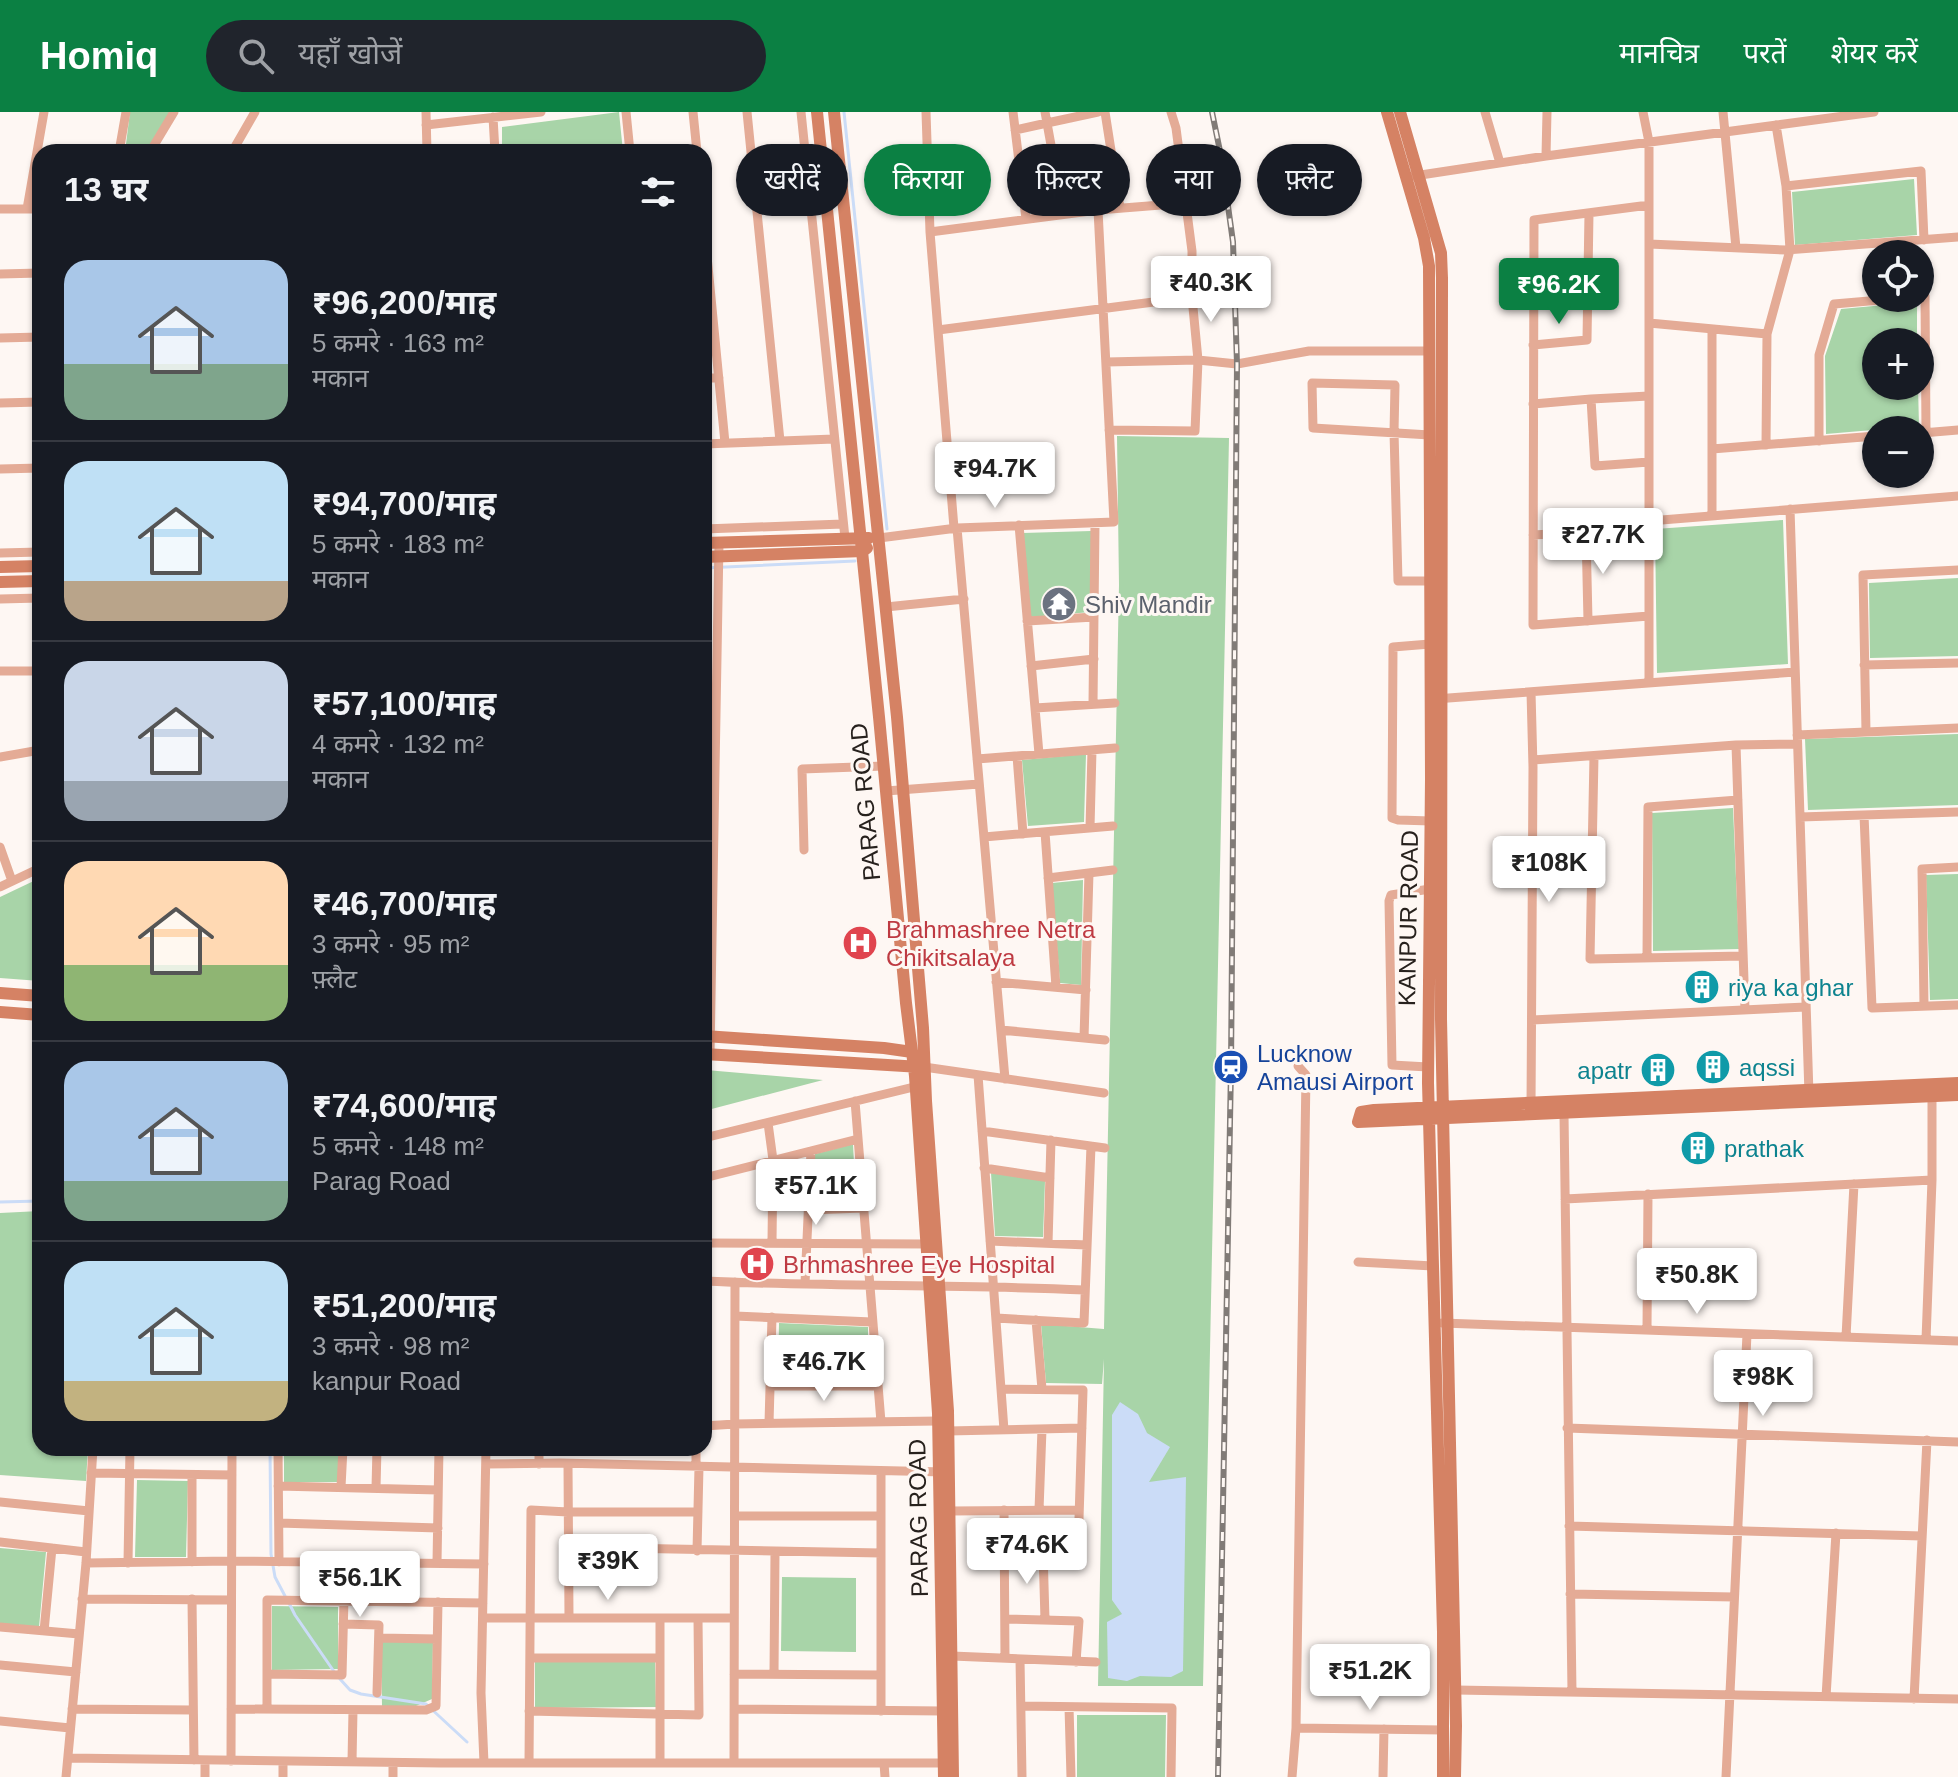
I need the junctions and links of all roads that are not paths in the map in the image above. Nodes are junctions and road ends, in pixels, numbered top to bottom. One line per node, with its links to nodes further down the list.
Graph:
1 (44, 112): 33 (street)
2 (126, 112): 34 (street)
3 (174, 112): 35 (street)
4 (255, 112): 36 (street)
5 (426, 112): 28 (street)
6 (541, 112): 26 (street)
7 (626, 112): 39 (street)
8 (693, 112): 40 (street)
9 (747, 112): 97 (street)
10 (801, 112): 96 (street)
11 (817, 112): 117 (street, PARAG ROAD)
12 (834, 112): 118 (street, PARAG ROAD)
13 (926, 112): 58 (street)
14 (1013, 112): 30 (street)
15 (1045, 112): 27 (street)
16 (1098, 112): 27 (street)
17 (1105, 112): 42 (street)
18 (1171, 112): 43 (street)
19 (1387, 112): 46 (street, KANPUR ROAD)
20 (1400, 112): 46 (street)
21 (1485, 112): 45 (street)
22 (1547, 112): 44 (street)
23 (1643, 112): 32 (street)
24 (1723, 112): 31 (street)
25 (1874, 112): 29 (street)
26 (493, 117): 28 (street); 38 (street)
27 (1047, 123): 30 (street); 41 (street)
28 (426, 125): 37 (street)
29 (1776, 125): 31 (street); 48 (street)
30 (1015, 130): 57 (street)
31 (1725, 132): 32 (street); 63 (street)
32 (1649, 142): 44 (street); 49 (street)
33 (38, 144)
34 (120, 144)
35 (155, 144)
36 (237, 144)
37 (427, 144)
38 (495, 144)
39 (629, 144)
40 (696, 144)
41 (1051, 144)
42 (1110, 144)
43 (1178, 144)
44 (1546, 156): 45 (street)
45 (1500, 163): 46 (street)
46 (1412, 176): 79 (street, KANPUR ROAD); 103 (street)
47 (32, 180): 51 (street)
48 (1786, 186): 60 (street); 64 (street)
49 (1649, 205): 53 (street); 61 (street)
50 (0, 209): 51 (street)
51 (27, 209): 52 (street)
52 (32, 209)
53 (1589, 213): 78 (street); 78 (street)
54 (1052, 216): 57 (street)
55 (1098, 216): 69 (street)
56 (1188, 216): 67 (street)
57 (1026, 219): 58 (street)
58 (930, 232): 73 (street)
59 (1958, 237): 60 (street)
60 (1924, 240)
61 (1649, 244): 63 (street); 71 (street)
62 (1862, 245): 64 (street)
63 (1736, 248): 64 (street)
64 (1790, 250): 74 (street)
65 (32, 273): 66 (street)
66 (0, 274)
67 (1192, 297): 69 (street); 80 (street)
68 (1862, 302): 98 (street)
69 (1103, 308): 73 (street); 81 (street)
70 (1925, 312): 89 (street)
71 (1649, 323): 72 (street); 84 (street)
72 (1712, 329): 74 (street); 102 (street)
73 (938, 330): 113 (street)
74 (1767, 334): 101 (street)
75 (32, 337): 77 (street)
76 (712, 337): 83 (street)
77 (0, 338)
78 (1533, 345): 88 (street)
79 (1429, 351): 80 (street); 94 (street, KANPUR ROAD)
80 (1198, 360): 81 (street); 90 (street)
81 (1106, 362): 90 (street)
82 (712, 378): 83 (street)
83 (719, 378): 99 (street)
84 (1649, 396): 85 (street); 104 (street)
85 (1591, 399): 88 (street); 104 (street)
86 (32, 402): 87 (street)
87 (0, 403)
88 (1533, 404): 116 (street)
89 (1923, 416)
90 (1109, 430): 111 (street)
91 (1958, 430): 92 (street)
92 (1934, 431)
93 (1394, 432): 93 (street); 94 (street); 129 (street)
94 (1430, 435): 103 (street, KANPUR ROAD)
95 (1862, 437): 98 (street)
96 (834, 439): 97 (street); 115 (street)
97 (780, 441): 99 (street)
98 (1819, 441): 101 (street)
99 (725, 443): 100 (street)
100 (712, 444)
101 (1766, 445): 102 (street)
102 (1712, 449): 109 (street)
103 (1436, 455): 129 (street, KANPUR ROAD); 149 (street)
104 (1649, 462): 110 (street)
105 (32, 468): 106 (street)
106 (0, 469)
107 (1958, 496): 108 (street)
108 (1790, 509): 109 (street); 146 (street)
109 (1712, 516): 110 (street)
110 (1649, 521): 135 (street)
111 (1095, 523): 112 (street); 136 (street)
112 (1019, 525): 113 (street); 137 (street)
113 (956, 528): 118 (street); 133 (street)
114 (712, 529): 115 (street)
115 (844, 531): 117 (street); 120 (street)
116 (1533, 535): 138 (street); 138 (street)
117 (861, 537): 118 (street); 121 (street, PARAG ROAD)
118 (879, 538): 121 (street); 134 (street, PARAG ROAD)
119 (712, 547): 120 (street)
120 (719, 550): 121 (street); 124 (street); 178 (street)
121 (863, 551): 166 (street, PARAG ROAD)
122 (32, 552): 123 (street)
123 (0, 553)
124 (712, 553)
125 (32, 566): 126 (street)
126 (0, 567)
127 (1958, 570): 142 (street)
128 (32, 581): 130 (street)
129 (1430, 581): 139 (street, KANPUR ROAD)
130 (0, 582)
131 (32, 598): 132 (street)
132 (0, 599)
133 (964, 599): 134 (street); 164 (street)
134 (886, 607): 168 (street, PARAG ROAD)
135 (1649, 616): 138 (street); 147 (street)
136 (1094, 617): 137 (street); 140 (street)
137 (1027, 621): 143 (street)
138 (1588, 621)
139 (1430, 644): 149 (street, KANPUR ROAD); 174 (street)
140 (1094, 659): 143 (street); 151 (street)
141 (1958, 663): 142 (street)
142 (1864, 665): 154 (street)
143 (1031, 666): 152 (street)
144 (0, 671): 145 (street)
145 (32, 671)
146 (1795, 672): 147 (street); 155 (street)
147 (1649, 683): 148 (street)
148 (1531, 692): 149 (street); 165 (street)
149 (1436, 699): 174 (street, KANPUR ROAD); 224 (street)
150 (1115, 703): 151 (street)
151 (1093, 704): 152 (street)
152 (1035, 708): 160 (street)
153 (1958, 728): 154 (street)
154 (1866, 732): 155 (street)
155 (1797, 739): 156 (street); 173 (street)
156 (1736, 745): 162 (street); 170 (street)
157 (1115, 748): 158 (street)
158 (1092, 750): 160 (street); 176 (street)
159 (32, 751): 163 (street)
160 (1039, 754): 161 (street)
161 (1017, 756): 164 (street); 179 (street)
162 (1594, 756): 165 (street); 192 (street)
163 (0, 757)
164 (977, 759): 167 (street)
165 (1533, 760): 204 (street)
166 (884, 766): 169 (street, PARAG ROAD); 182 (street)
167 (979, 784): 168 (street); 180 (street)
168 (903, 790): 169 (street); 212 (street, PARAG ROAD)
169 (886, 791): 209 (street, PARAG ROAD)
170 (1738, 800): 191 (street); 192 (street)
171 (1958, 812): 172 (street)
172 (1864, 815): 173 (street); 199 (street)
173 (1800, 817): 200 (street)
174 (1431, 821): 190 (street, KANPUR ROAD)
175 (1113, 826): 176 (street)
176 (1090, 828): 177 (street)
177 (1045, 832): 179 (street); 187 (street)
178 (712, 834)
179 (1023, 834): 180 (street)
180 (984, 837): 193 (street)
181 (0, 847): 188 (street)
182 (804, 850)
183 (1958, 867): 199 (street)
184 (1113, 870): 186 (street)
185 (32, 872): 188 (street)
186 (1089, 873): 187 (street); 195 (street)
187 (1048, 878): 194 (street)
188 (12, 881): 189 (street)
189 (0, 887)
190 (1430, 889): 213 (street, KANPUR ROAD); 213 (street)
191 (1743, 956): 192 (street); 201 (street)
192 (1647, 958)
193 (996, 982): 194 (street); 205 (street)
194 (1056, 987): 195 (street)
195 (1086, 990): 207 (street)
196 (0, 993): 197 (street)
197 (32, 995)
198 (1958, 1005): 199 (street)
199 (1924, 1006)
200 (1806, 1007): 201 (street); 220 (street)
201 (1745, 1010): 204 (street)
202 (0, 1012): 203 (street)
203 (32, 1014)
204 (1532, 1020): 223 (street)
205 (1001, 1030): 207 (street); 215 (street)
206 (712, 1036): 209 (street)
207 (1084, 1038): 208 (street)
208 (1105, 1040)
209 (912, 1052): 212 (street)
210 (712, 1054): 212 (street)
211 (1298, 1066): 406 (street)
212 (919, 1067): 214 (street); 217 (street, PARAG ROAD)
213 (1428, 1067): 225 (street, KANPUR ROAD)
214 (978, 1075): 215 (street); 228 (street)
215 (1005, 1079): 218 (street)
216 (1958, 1083): 220 (street)
217 (920, 1086): 222 (street); 251 (street, PARAG ROAD); 259 (street, PARAG ROAD)
218 (1104, 1093)
219 (1958, 1095): 221 (street)
220 (1809, 1096): 221 (street); 223 (street); 226 (street)
221 (1932, 1096): 239 (street)
222 (855, 1101): 227 (street); 230 (street)
223 (1531, 1109): 224 (street); 226 (street)
224 (1444, 1113): 225 (street); 268 (street)
225 (1429, 1114): 254 (street, KANPUR ROAD)
226 (1564, 1114): 242 (street)
227 (768, 1123): 229 (street); 235 (street)
228 (982, 1131): 231 (street); 236 (street)
229 (712, 1136)
230 (858, 1139): 234 (street); 243 (street)
231 (1051, 1140): 232 (street); 238 (street)
232 (1091, 1146): 233 (street); 252 (street)
233 (1105, 1148)
234 (811, 1151): 235 (street); 244 (street)
235 (773, 1160): 237 (street); 246 (street)
236 (984, 1168): 238 (street); 245 (street)
237 (712, 1176)
238 (1050, 1178): 250 (street)
239 (1932, 1180): 240 (street); 273 (street)
240 (1854, 1184): 241 (street); 272 (street)
241 (1648, 1194): 242 (street); 270 (street)
242 (1565, 1199): 269 (street)
243 (863, 1208): 244 (street); 247 (street)
244 (809, 1210): 249 (street)
245 (990, 1241): 250 (street); 260 (street)
246 (772, 1242): 248 (street); 249 (street)
247 (865, 1242): 249 (street); 251 (street); 258 (street)
248 (712, 1243)
249 (806, 1243): 257 (street)
250 (1048, 1243): 252 (street)
251 (927, 1244): 259 (street, PARAG ROAD)
252 (1087, 1245): 261 (street)
253 (1358, 1262): 254 (street)
254 (1433, 1266): 267 (street, KANPUR ROAD)
255 (712, 1281): 256 (street)
256 (735, 1282): 257 (street); 262 (street)
257 (805, 1284): 258 (street)
258 (869, 1286): 259 (street); 266 (street)
259 (934, 1286): 260 (street); 279 (street, PARAG ROAD); 288 (street, PARAG ROAD)
260 (994, 1286): 261 (street); 264 (street)
261 (1085, 1290): 265 (street)
262 (735, 1316): 263 (street); 282 (street)
263 (772, 1317): 266 (street); 275 (street)
264 (996, 1318): 265 (street); 277 (street)
265 (1036, 1320): 278 (street)
266 (872, 1322): 276 (street)
267 (1434, 1323): 268 (street); 408 (street, KANPUR ROAD)
268 (1449, 1323): 269 (street); 385 (street)
269 (1566, 1327): 270 (street); 285 (street)
270 (1647, 1330): 271 (street)
271 (1747, 1334): 272 (street); 289 (street)
272 (1846, 1337): 273 (street)
273 (1926, 1340): 274 (street)
274 (1958, 1341)
275 (770, 1386): 276 (street); 281 (street)
276 (878, 1386): 280 (street)
277 (1001, 1389): 278 (street); 287 (street)
278 (1042, 1389): 284 (street)
279 (938, 1421): 280 (street); 308 (street, PARAG ROAD)
280 (881, 1422): 281 (street)
281 (769, 1423): 282 (street)
282 (735, 1424): 283 (street); 306 (street)
283 (712, 1425)
284 (1082, 1428): 286 (street); 320 (street)
285 (1567, 1428): 289 (street); 328 (street)
286 (1042, 1429): 287 (street); 319 (street)
287 (1004, 1430): 288 (street)
288 (948, 1431): 308 (street, PARAG ROAD)
289 (1742, 1433): 290 (street); 330 (street)
290 (1927, 1440): 291 (street); 332 (street)
291 (1958, 1442)
292 (92, 1456): 309 (street)
293 (130, 1456): 310 (street)
294 (232, 1456): 312 (street)
295 (278, 1456): 313 (street)
296 (343, 1456): 314 (street)
297 (377, 1456): 315 (street)
298 (439, 1456): 316 (street)
299 (486, 1456): 302 (street)
300 (539, 1456): 303 (street)
301 (697, 1456): 305 (street)
302 (486, 1464): 303 (street); 349 (street)
303 (539, 1464): 304 (street)
304 (568, 1464): 305 (street); 323 (street)
305 (698, 1467): 306 (street); 324 (street)
306 (735, 1468): 307 (street); 325 (street)
307 (881, 1471): 308 (street); 326 (street)
308 (944, 1472): 322 (street, PARAG ROAD); 402 (street, PARAG ROAD)
309 (91, 1473): 310 (street); 321 (street)
310 (130, 1474): 311 (street); 347 (street)
311 (192, 1475): 312 (street); 344 (street)
312 (232, 1475): 343 (street)
313 (278, 1486): 314 (street); 327 (street)
314 (341, 1487): 315 (street)
315 (376, 1488): 316 (street)
316 (438, 1490): 329 (street)
317 (0, 1502): 321 (street)
318 (1004, 1510): 319 (street); 322 (street); 336 (street)
319 (1039, 1510): 320 (street)
320 (1079, 1510): 337 (street)
321 (89, 1511): 342 (street)
322 (950, 1511): 372 (street, PARAG ROAD)
323 (568, 1512): 324 (street); 334 (street); 359 (street)
324 (698, 1512): 338 (street)
325 (735, 1516): 326 (street); 339 (street)
326 (881, 1516): 341 (street)
327 (279, 1523): 329 (street); 345 (street)
328 (1569, 1526): 330 (street); 350 (street)
329 (438, 1528): 348 (street)
330 (1737, 1531): 331 (street); 351 (street)
331 (1836, 1533): 332 (street); 389 (street)
332 (1922, 1536): 390 (street)
333 (0, 1542): 335 (street)
334 (569, 1547): 338 (street); 360 (street)
335 (52, 1548): 342 (street); 368 (street)
336 (1004, 1550): 337 (street); 364 (street)
337 (1043, 1550): 365 (street)
338 (697, 1551): 339 (street)
339 (735, 1552): 340 (street); 363 (street)
340 (775, 1552): 341 (street); 383 (street)
341 (881, 1553): 384 (street)
342 (86, 1558): 347 (street); 352 (street)
343 (231, 1561): 344 (street); 345 (street); 354 (street)
344 (192, 1562): 347 (street)
345 (274, 1562): 346 (street)
346 (345, 1562): 348 (street); 355 (street)
347 (128, 1563)
348 (437, 1563): 349 (street)
349 (484, 1564): 357 (street)
350 (1570, 1594): 351 (street); 386 (street)
351 (1734, 1597): 388 (street)
352 (82, 1599): 353 (street); 369 (street)
353 (192, 1599): 354 (street); 398 (street)
354 (231, 1600): 395 (street)
355 (344, 1601): 356 (street); 366 (street); 381 (street)
356 (438, 1602): 357 (street); 371 (street)
357 (483, 1603): 358 (street)
358 (483, 1618): 359 (street); 415 (street)
359 (530, 1618): 360 (street); 373 (street)
360 (569, 1618): 361 (street)
361 (660, 1618): 362 (street); 374 (street)
362 (698, 1618): 363 (street); 403 (street)
363 (734, 1618): 382 (street)
364 (1005, 1619): 365 (street); 375 (street)
365 (1045, 1620): 377 (street)
366 (343, 1624): 370 (street); 381 (street)
367 (0, 1627): 368 (street)
368 (44, 1631): 369 (street)
369 (79, 1634): 380 (street)
370 (379, 1638): 371 (street); 387 (street)
371 (437, 1639): 399 (street)
372 (952, 1656): 375 (street); 422 (street, PARAG ROAD)
373 (530, 1658): 374 (street); 400 (street)
374 (660, 1658): 403 (street)
375 (1005, 1658): 376 (street)
376 (1020, 1659): 377 (street); 392 (street)
377 (1076, 1662): 378 (street)
378 (1096, 1662)
379 (0, 1665): 380 (street)
380 (76, 1672): 394 (street)
381 (267, 1674): 396 (street)
382 (734, 1674): 383 (street); 397 (street)
383 (774, 1674): 384 (street)
384 (881, 1675): 401 (street)
385 (1456, 1690): 386 (street); 438 (street)
386 (1572, 1692): 388 (street)
387 (377, 1693)
388 (1730, 1695): 389 (street); 439 (street)
389 (1826, 1697): 390 (street)
390 (1914, 1699): 391 (street)
391 (1958, 1699)
392 (1021, 1706): 393 (street); 432 (street)
393 (1069, 1707): 433 (street); 434 (street)
394 (72, 1709): 398 (street); 405 (street)
395 (231, 1709): 396 (street); 411 (street)
396 (267, 1709): 399 (street)
397 (734, 1709): 401 (street); 420 (street)
398 (193, 1710): 410 (street)
399 (353, 1710): 413 (street)
400 (529, 1711): 403 (street); 416 (street)
401 (881, 1711): 402 (street)
402 (943, 1711): 422 (street, PARAG ROAD)
403 (660, 1715): 418 (street)
404 (0, 1721): 405 (street)
405 (70, 1728): 409 (street)
406 (1296, 1728): 407 (street); 435 (street)
407 (1384, 1729): 408 (street); 436 (street)
408 (1443, 1730): 437 (street, KANPUR ROAD)
409 (68, 1758): 410 (street); 423 (street)
410 (199, 1760): 411 (street); 424 (street)
411 (231, 1761): 412 (street)
412 (283, 1762): 413 (street); 425 (street)
413 (352, 1762): 414 (street)
414 (393, 1763): 415 (street); 426 (street)
415 (484, 1763): 416 (street)
416 (529, 1763): 417 (street)
417 (585, 1763): 418 (street); 427 (street)
418 (660, 1763): 419 (street)
419 (723, 1763): 420 (street); 428 (street)
420 (734, 1763): 421 (street)
421 (884, 1763): 422 (street); 429 (street)
422 (948, 1763): 430 (street, PARAG ROAD); 431 (street, PARAG ROAD)
423 (66, 1777)
424 (205, 1777)
425 (283, 1777)
426 (393, 1777)
427 (585, 1777)
428 (722, 1777)
429 (885, 1777)
430 (944, 1777)
431 (953, 1777)
432 (1022, 1777)
433 (1071, 1777)
434 (1171, 1777)
435 (1292, 1777)
436 (1383, 1777)
437 (1443, 1777)
438 (1455, 1777)
439 (1726, 1777)

